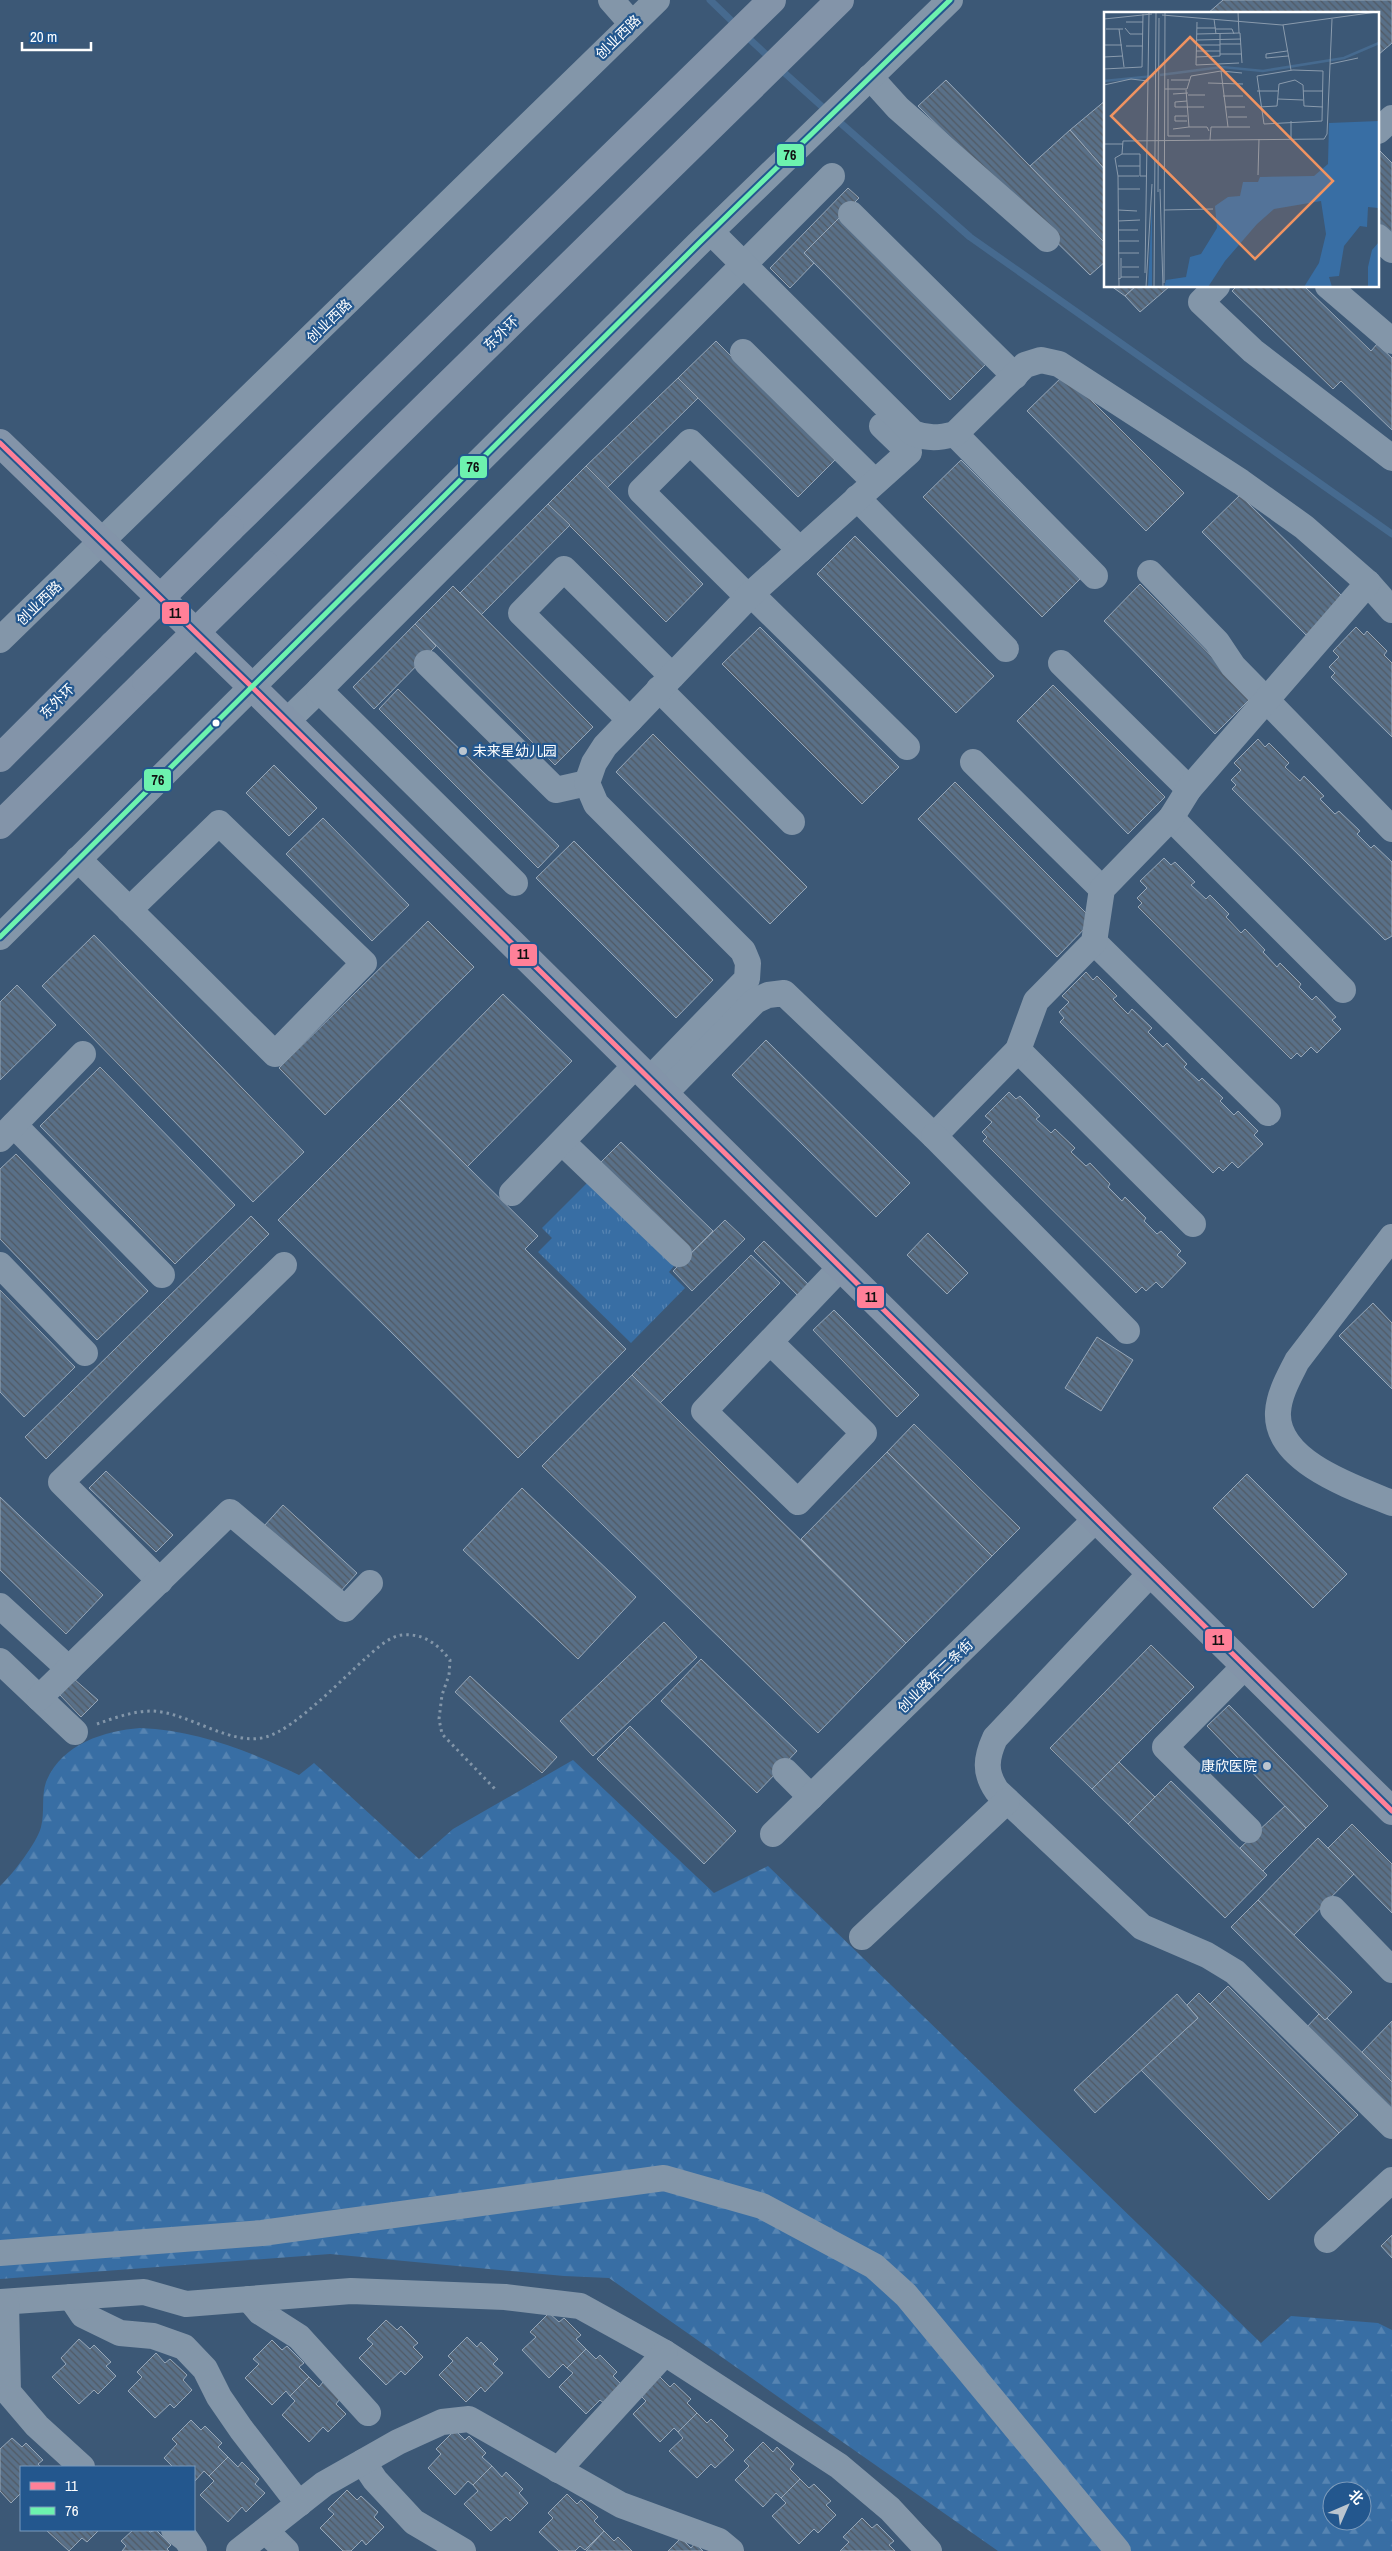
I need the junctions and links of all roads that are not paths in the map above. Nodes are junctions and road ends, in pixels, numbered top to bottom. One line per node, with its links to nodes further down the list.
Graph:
1 (611, 0): 6 (street)
2 (657, 0): 6 (street, 创业西路)
3 (772, 0): 43 (main road, 东外环, bridge)
4 (840, 0): 46 (main road, 东外环, bridge)
5 (950, 0): 7 (street)
6 (632, 24): 25 (street, 创业西路)
7 (869, 78): 10 (street); 11 (street)
8 (832, 176): 14 (street)
9 (852, 214): 19 (street)
10 (705, 238): 14 (street); 37 (street)
11 (1047, 239)
12 (1380, 239): 13 (street)
13 (1392, 250)
14 (737, 270): 22 (street); 38 (street)
15 (1215, 288): 23 (street)
16 (1330, 288): 17 (street)
17 (1392, 341)
18 (743, 352): 24 (street)
19 (1015, 376): 20 (street); 29 (street)
20 (954, 434): 22 (street); 28 (street)
21 (0, 443): 25 (main road)
22 (917, 445): 24 (street)
23 (1392, 458)
24 (866, 490): 26 (street); 33 (street)
25 (102, 543): 32 (street, 创业西路); 37 (main road)
26 (800, 550): 30 (street); 30 (street)
27 (1150, 573): 39 (street)
28 (1095, 576)
29 (1368, 583): 31 (street); 39 (street)
30 (750, 596): 36 (street); 42 (street)
31 (1392, 610)
32 (0, 640)
33 (1006, 649)
34 (427, 663): 45 (street)
35 (1061, 664): 47 (street)
36 (665, 682): 40 (street); 40 (street); 49 (street)
37 (251, 686): 41 (main road); 53 (street)
38 (319, 690): 41 (street); 54 (street)
39 (1267, 700): 47 (street); 51 (street)
40 (630, 720): 45 (street)
41 (288, 721): 64 (main road)
42 (907, 747)
43 (1, 756)
44 (973, 762): 55 (street)
45 (587, 784): 59 (street)
46 (39, 788): 50 (main road); 52 (main road)
47 (1189, 790): 48 (street)
48 (1171, 818): 55 (street); 60 (street)
49 (792, 822)
50 (0, 826)
51 (1392, 829)
52 (0, 835)
53 (78, 859): 56 (street); 57 (street)
54 (515, 883)
55 (1102, 889): 58 (street)
56 (130, 910): 56 (street)
57 (0, 937)
58 (1094, 942): 62 (street); 65 (street)
59 (743, 951): 61 (street); 64 (street)
60 (1344, 990)
61 (784, 993): 64 (street); 67 (street)
62 (1018, 1050): 67 (street); 70 (street)
63 (83, 1054): 66 (street)
64 (650, 1079): 68 (street); 75 (main road)
65 (1268, 1113)
66 (7, 1132): 76 (street)
67 (934, 1136): 77 (street)
68 (562, 1142): 69 (street); 72 (street)
69 (512, 1193)
70 (1193, 1224)
71 (1391, 1242): 80 (street)
72 (679, 1254)
73 (284, 1265): 83 (street)
74 (0, 1266): 79 (street)
75 (841, 1267): 78 (street); 81 (main road)
76 (162, 1275)
77 (1127, 1331)
78 (770, 1342): 78 (street)
79 (86, 1352)
80 (1392, 1502)
81 (1096, 1519): 82 (main road); 92 (street, 创业路东二条街)
82 (1151, 1573): 87 (main road); 93 (street)
83 (160, 1581): 84 (street); 88 (street)
84 (370, 1583)
85 (0, 1606): 88 (street)
86 (0, 1661): 89 (street)
87 (1245, 1666): 94 (main road); 95 (street)
88 (69, 1669): 89 (street)
89 (39, 1698): 90 (street)
90 (75, 1732)
91 (786, 1771): 92 (street)
92 (811, 1797): 96 (street, 创业路东二条街)
93 (1007, 1801): 98 (street); 100 (street)
94 (1391, 1809)
95 (1249, 1830)
96 (773, 1834)
97 (1333, 1909): 99 (street)
98 (862, 1937)
99 (1392, 1970)
100 (1392, 2126)
101 (1392, 2180): 102 (street)
102 (1327, 2240)
103 (0, 2253): 121 (street)
104 (71, 2297): 105 (street); 106 (street); 112 (street)
105 (249, 2299): 107 (street); 108 (street)
106 (3, 2302): 110 (street)
107 (665, 2352): 111 (street); 120 (street)
108 (368, 2413)
109 (363, 2462): 111 (street); 112 (street); 118 (street)
110 (81, 2466)
111 (558, 2470): 119 (street)
112 (298, 2504): 114 (street)
113 (175, 2531): 115 (street)
114 (266, 2531): 116 (street); 117 (street)
115 (194, 2551)
116 (239, 2551)
117 (286, 2551)
118 (463, 2551)
119 (730, 2551)
120 (929, 2551)
121 (1118, 2551)

